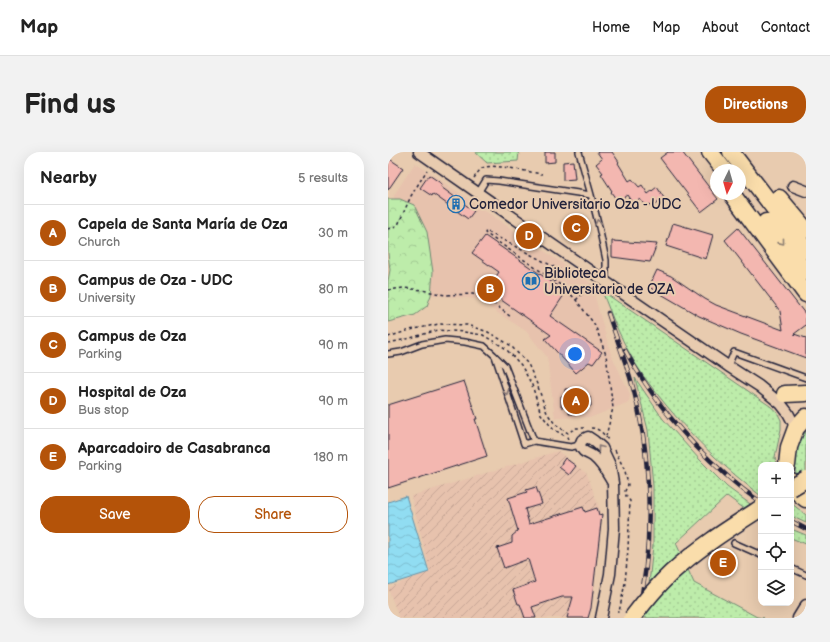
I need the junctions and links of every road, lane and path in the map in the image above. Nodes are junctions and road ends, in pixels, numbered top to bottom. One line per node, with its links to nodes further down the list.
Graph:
1 (419, 152): 11 (street)
2 (579, 152): 15 (lane)
3 (704, 152): 7 (main road)
4 (710, 152): 8 (main road)
5 (731, 152): 20 (main road)
6 (742, 152): 19 (main road)
7 (712, 164)
8 (719, 164)
9 (428, 168): 18 (path)
10 (542, 174): 11 (path)
11 (469, 186): 14 (street)
12 (793, 186): 13 (street)
13 (806, 191)
14 (478, 193): 15 (lane); 24 (street)
15 (591, 195): 24 (lane, one-way to 15)
16 (746, 197): 22 (main road, one-way to 22)
17 (736, 200): 26 (main road)
18 (388, 229)
19 (806, 230)
20 (806, 250)
21 (581, 272): 27 (path)
22 (806, 272)
23 (594, 282): 27 (path)
24 (606, 282): 32 (street)
25 (388, 290): 28 (path)
26 (806, 294)
27 (576, 300): 39 (path)
28 (511, 317)
29 (388, 337): 39 (path)
30 (388, 354): 31 (lane)
31 (494, 355): 40 (lane); 40 (lane, one-way to 40)
32 (728, 366): 33 (lane); 34 (street)
33 (806, 378)
34 (759, 386): 36 (street); 38 (street)
35 (806, 393): 36 (main road)
36 (786, 394): 37 (street)
37 (806, 399)
38 (801, 423): 44 (main road)
39 (606, 436): 41 (path); 41 (path)
40 (534, 441): 42 (lane)
41 (606, 444): 42 (street, one-way to 42); 46 (street)
42 (580, 445): 46 (street)
43 (613, 446): 56 (path)
44 (787, 462)
45 (806, 479): 47 (main road, bridge)
46 (613, 484): 57 (street)
47 (794, 486)
48 (794, 487): 49 (main road)
49 (806, 499)
50 (758, 510): 58 (main road, bridge)
51 (734, 543): 52 (lane)
52 (758, 554)
53 (794, 569): 54 (lane)
54 (806, 575)
55 (806, 605): 59 (street)
56 (616, 612)
57 (601, 618)
58 (632, 618)
59 (798, 618)

